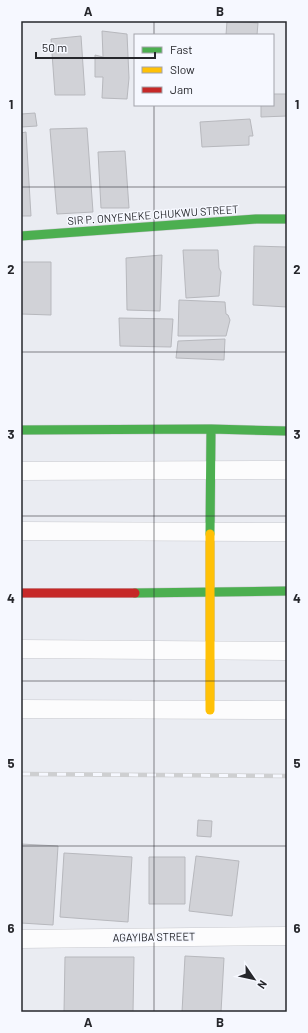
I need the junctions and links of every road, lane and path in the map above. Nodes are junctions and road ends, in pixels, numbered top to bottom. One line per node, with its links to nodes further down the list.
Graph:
1 (287, 219): 2 (street, SIR P. ONYENEKE CHUKWU STREET)
2 (21, 236)
3 (211, 429): 4 (street); 5 (street); 6 (street)
4 (21, 430)
5 (287, 431)
6 (210, 470): 7 (street); 8 (street); 10 (street)
7 (287, 470)
8 (21, 471)
9 (21, 531): 10 (street)
10 (208, 532): 11 (street); 12 (street)
11 (287, 532)
12 (210, 591): 13 (street); 14 (street); 16 (street)
13 (287, 591)
14 (21, 593)
15 (21, 649): 16 (street)
16 (209, 651): 17 (street); 19 (street)
17 (287, 651)
18 (21, 709): 19 (street)
19 (210, 710): 20 (street)
20 (287, 710)
21 (287, 936): 22 (street, AGAYIBA STREET)
22 (21, 939)

